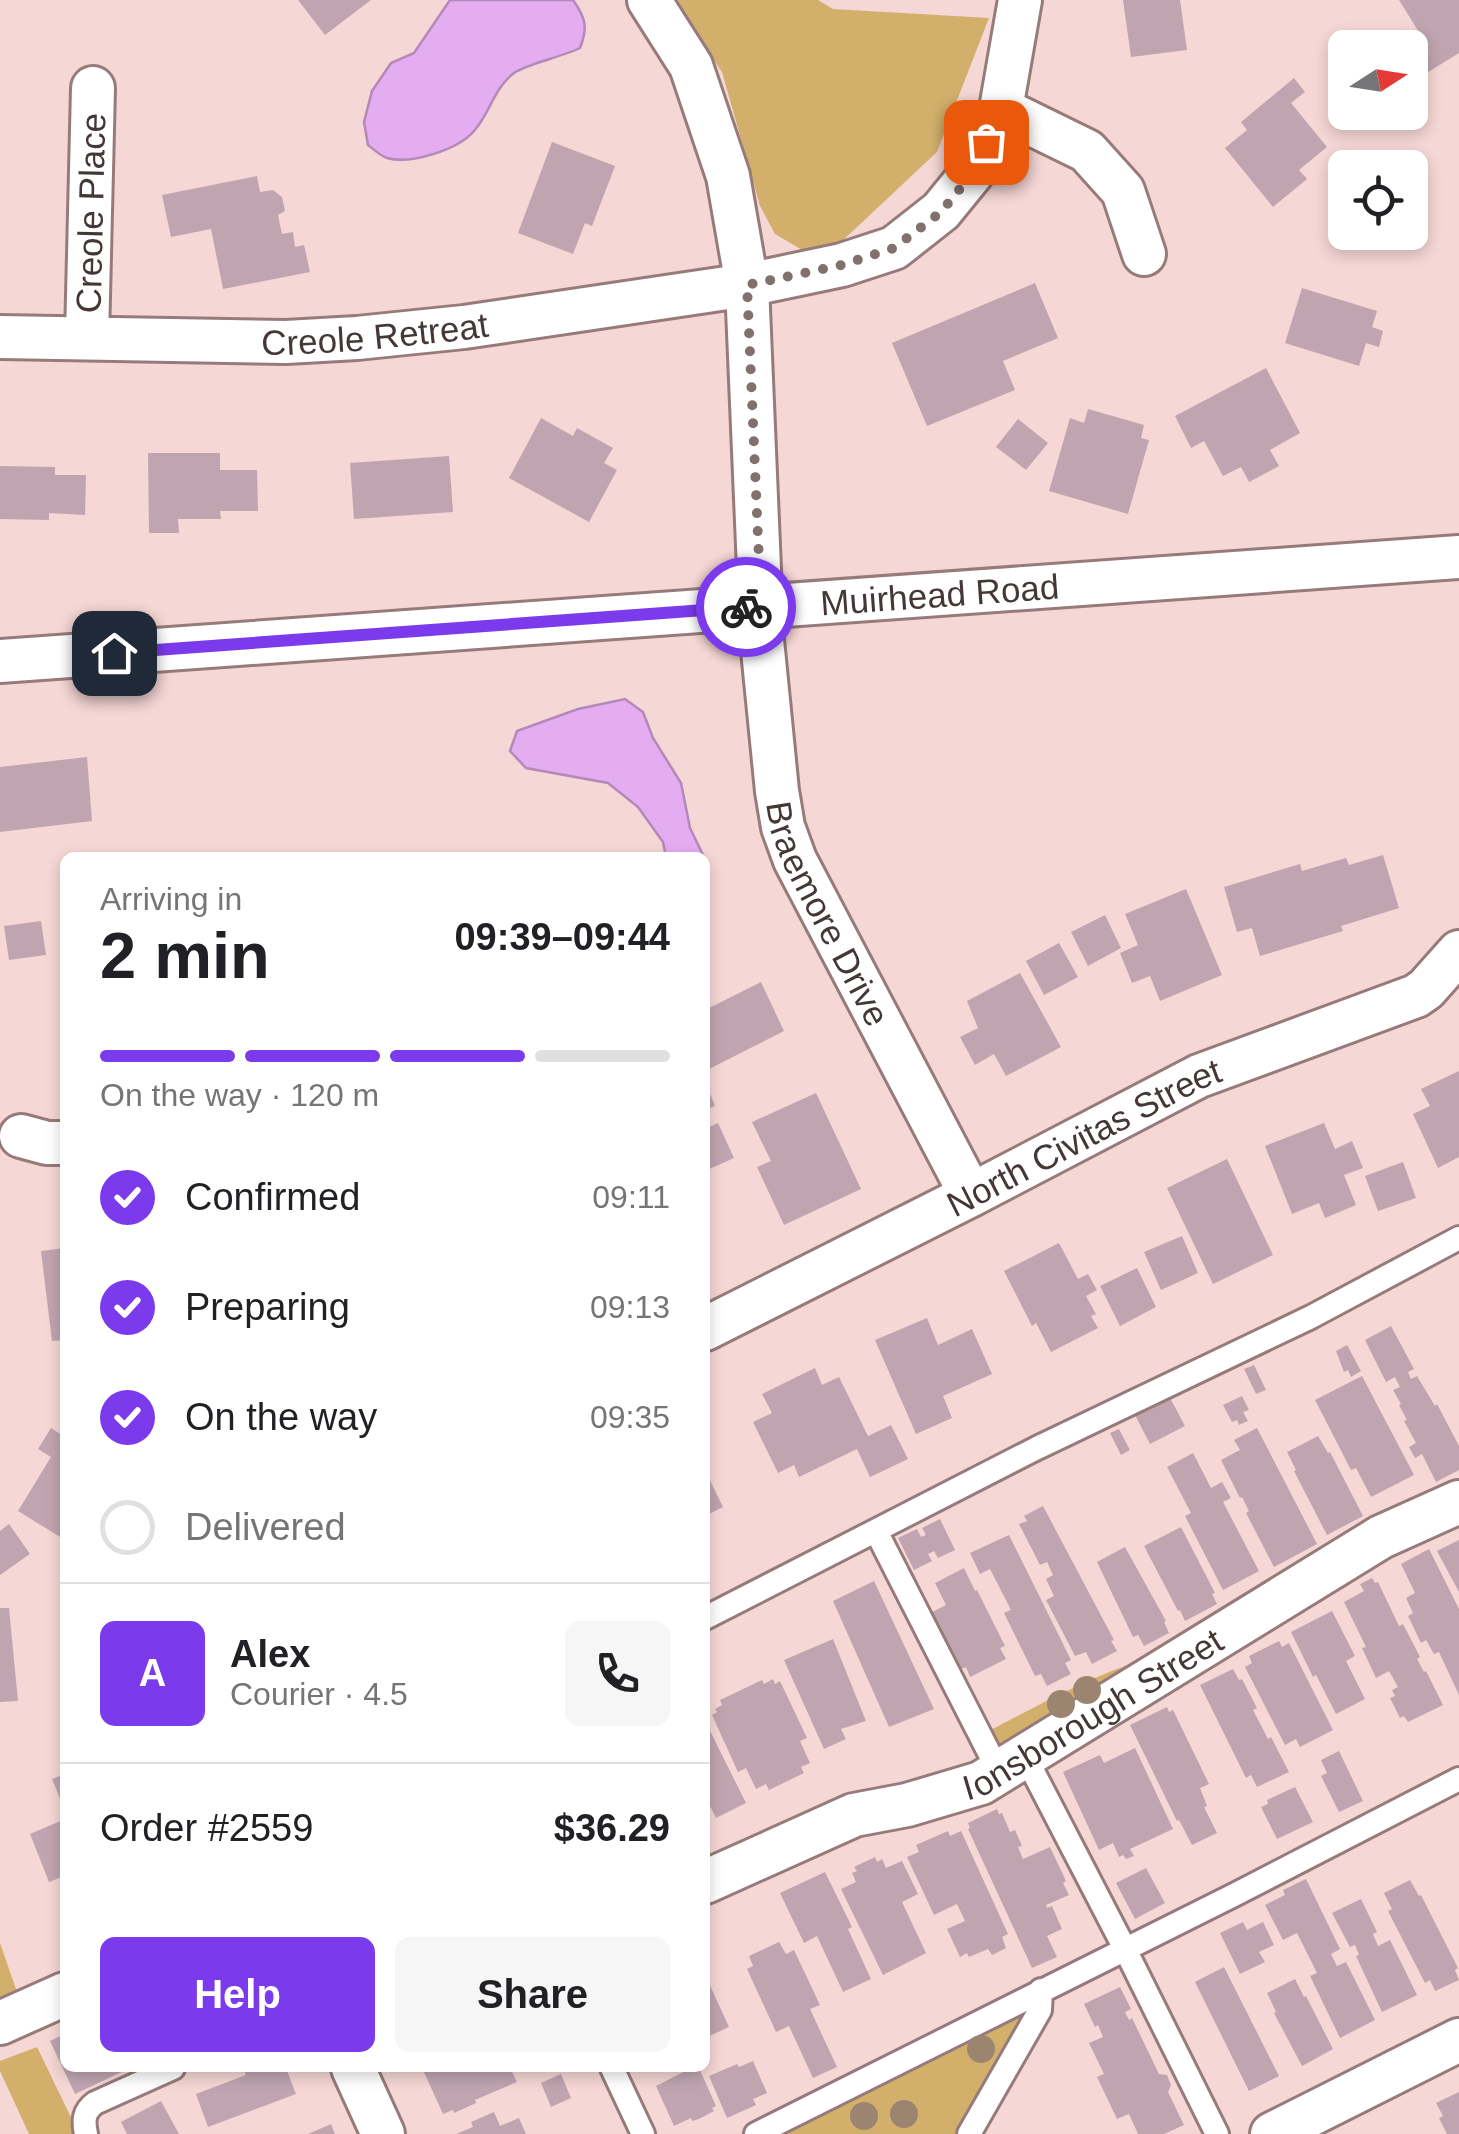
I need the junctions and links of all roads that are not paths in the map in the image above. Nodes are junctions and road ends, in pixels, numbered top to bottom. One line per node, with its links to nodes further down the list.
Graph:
1 (649, 0): 6 (street, Braemore Drive)
2 (1020, 0): 4 (street, Creole Retreat)
3 (93, 88): 8 (street, Creole Place)
4 (1000, 110): 5 (street); 6 (street, Creole Retreat)
5 (1144, 254)
6 (747, 285): 8 (street, Creole Retreat); 10 (street, Braemore Drive)
7 (0, 337): 8 (street, Creole Retreat)
8 (87, 338)
9 (1459, 557): 10 (street, Muirhead Road)
10 (761, 606): 11 (street, Muirhead Road); 15 (street, Braemore Drive)
11 (0, 662)
12 (1459, 952): 15 (street, North Civitas Street)
13 (21, 1136): 14 (street)
14 (60, 1144)
15 (970, 1195): 17 (street, North Civitas Street)
16 (1459, 1238): 19 (lane)
17 (710, 1327)
18 (1459, 1502): 21 (street, Ionsborough Street)
19 (876, 1530): 20 (lane); 21 (lane)
20 (710, 1615)
21 (1013, 1766): 23 (street, Ionsborough Street); 24 (lane)
22 (1459, 1779): 24 (lane)
23 (710, 1880)
24 (1126, 1949): 25 (lane); 37 (lane)
25 (1041, 1990): 35 (lane); 36 (lane)
26 (60, 1996): 27 (street)
27 (0, 2023)
28 (1459, 2040): 38 (street)
29 (164, 2072): 32 (lane)
30 (355, 2072): 33 (street)
31 (614, 2072): 34 (lane)
32 (86, 2134)
33 (383, 2134)
34 (643, 2134)
35 (756, 2134)
36 (969, 2134)
37 (1217, 2134)
38 (1272, 2134)

